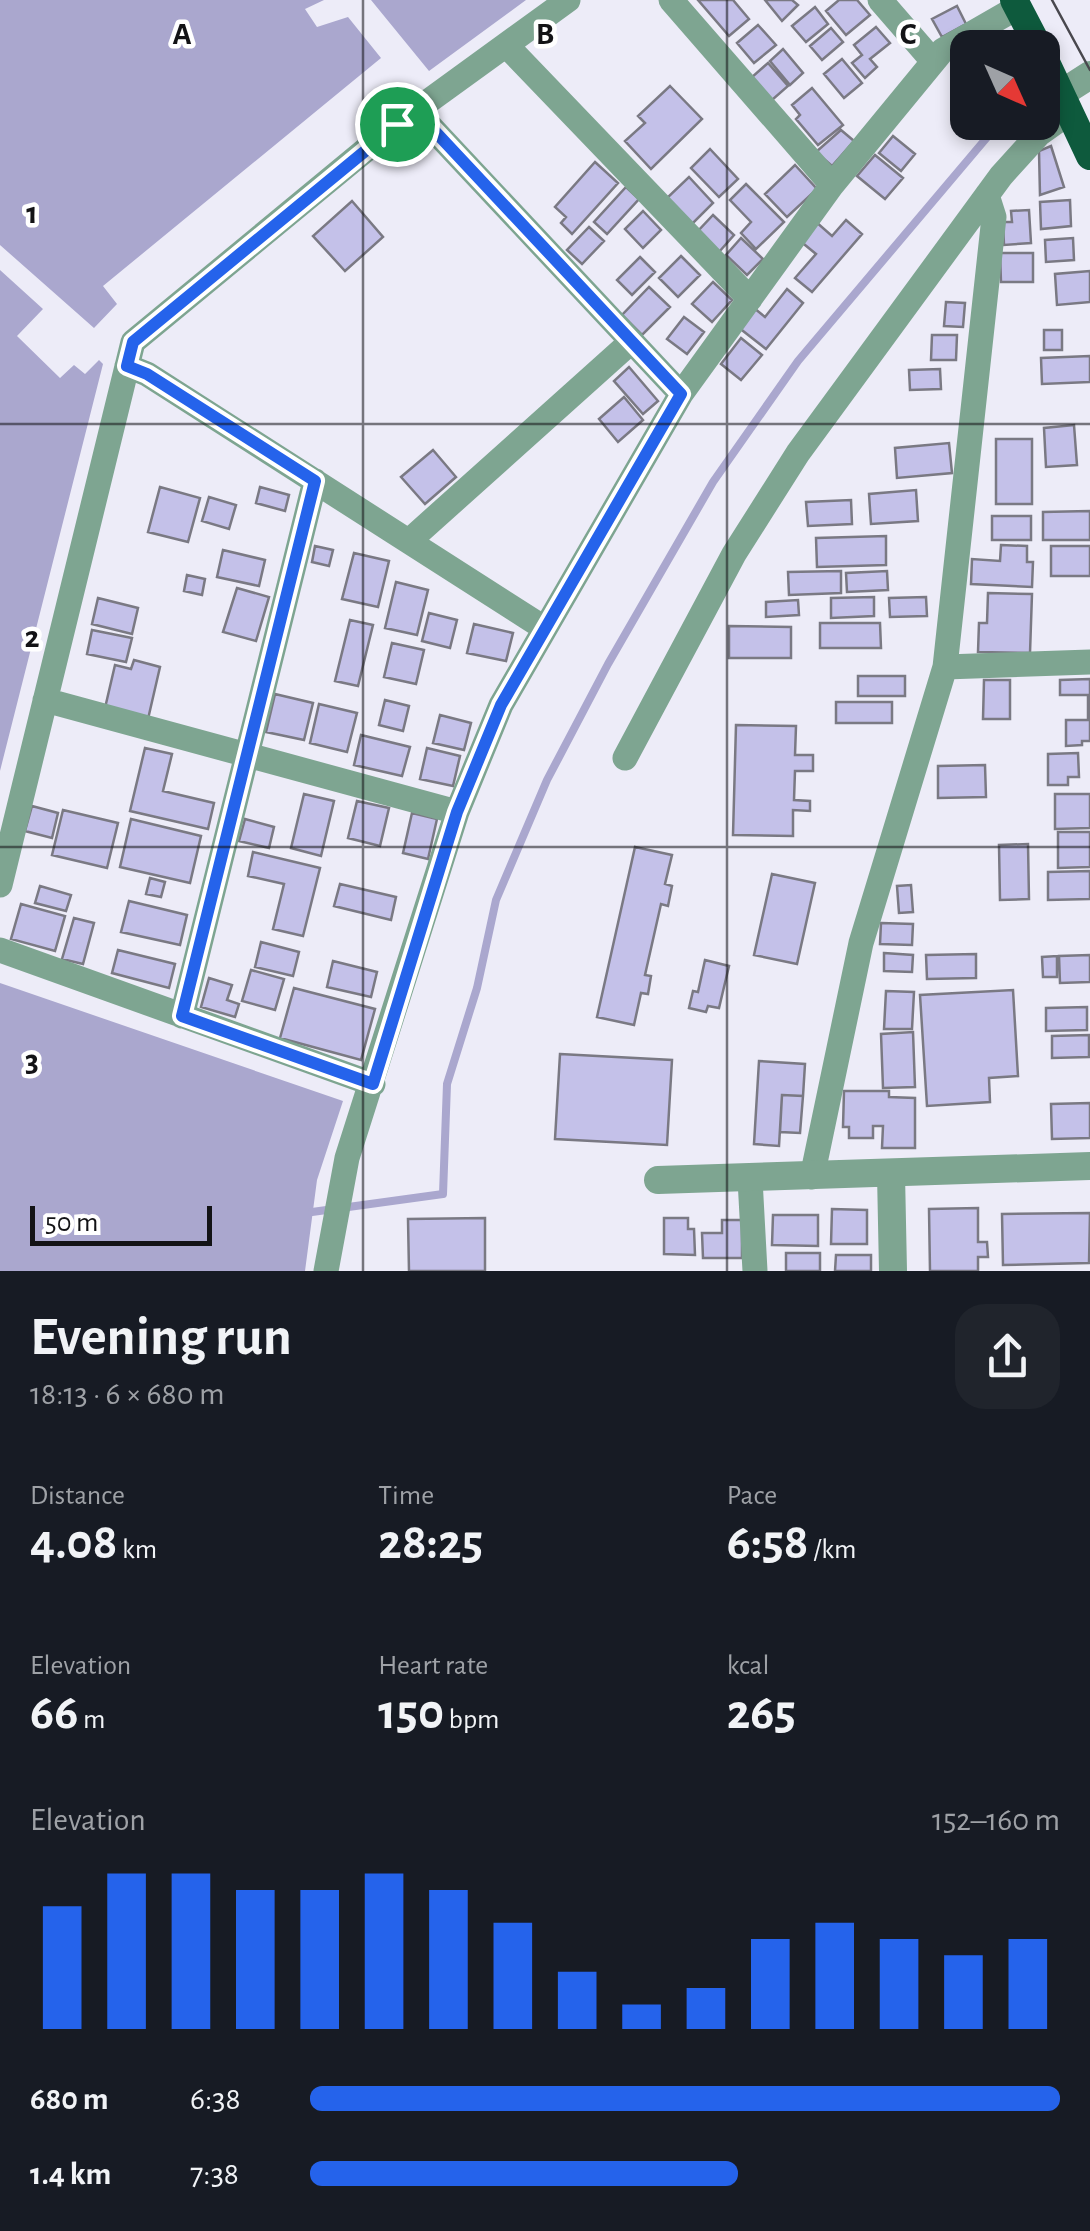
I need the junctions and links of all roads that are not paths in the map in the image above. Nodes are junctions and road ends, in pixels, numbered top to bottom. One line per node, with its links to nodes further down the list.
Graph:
1 (568, 0): 6 (street)
2 (670, 0): 13 (street)
3 (880, 0): 7 (street)
4 (1016, 4): 5 (highway); 7 (street)
5 (1030, 30)
6 (506, 44): 11 (street); 15 (street)
7 (932, 60): 13 (street)
8 (1090, 75): 10 (street)
9 (1060, 90): 10 (highway)
10 (1066, 102): 12 (highway); 14 (street)
11 (415, 110): 16 (street); 17 (street)
12 (1090, 156)
13 (832, 186): 15 (street)
14 (987, 195): 23 (street); 26 (street)
15 (750, 299): 18 (street)
16 (632, 342): 18 (street); 20 (street)
17 (127, 366): 19 (street); 24 (street)
18 (681, 394): 21 (street)
19 (315, 481): 20 (street); 25 (street)
20 (409, 541): 21 (street)
21 (544, 628): 27 (street)
22 (1090, 662): 23 (street)
23 (945, 668): 34 (street)
24 (45, 700): 25 (street); 28 (street)
25 (248, 756): 27 (street); 30 (street)
26 (625, 758)
27 (457, 812): 31 (street)
28 (0, 885)
29 (0, 950): 30 (street)
30 (182, 1016): 31 (street)
31 (373, 1084): 37 (street)
32 (1090, 1166): 33 (street)
33 (891, 1174): 34 (street); 39 (street)
34 (812, 1177): 35 (street)
35 (750, 1178): 36 (street); 38 (street)
36 (658, 1180)
37 (326, 1271)
38 (754, 1271)
39 (893, 1271)

